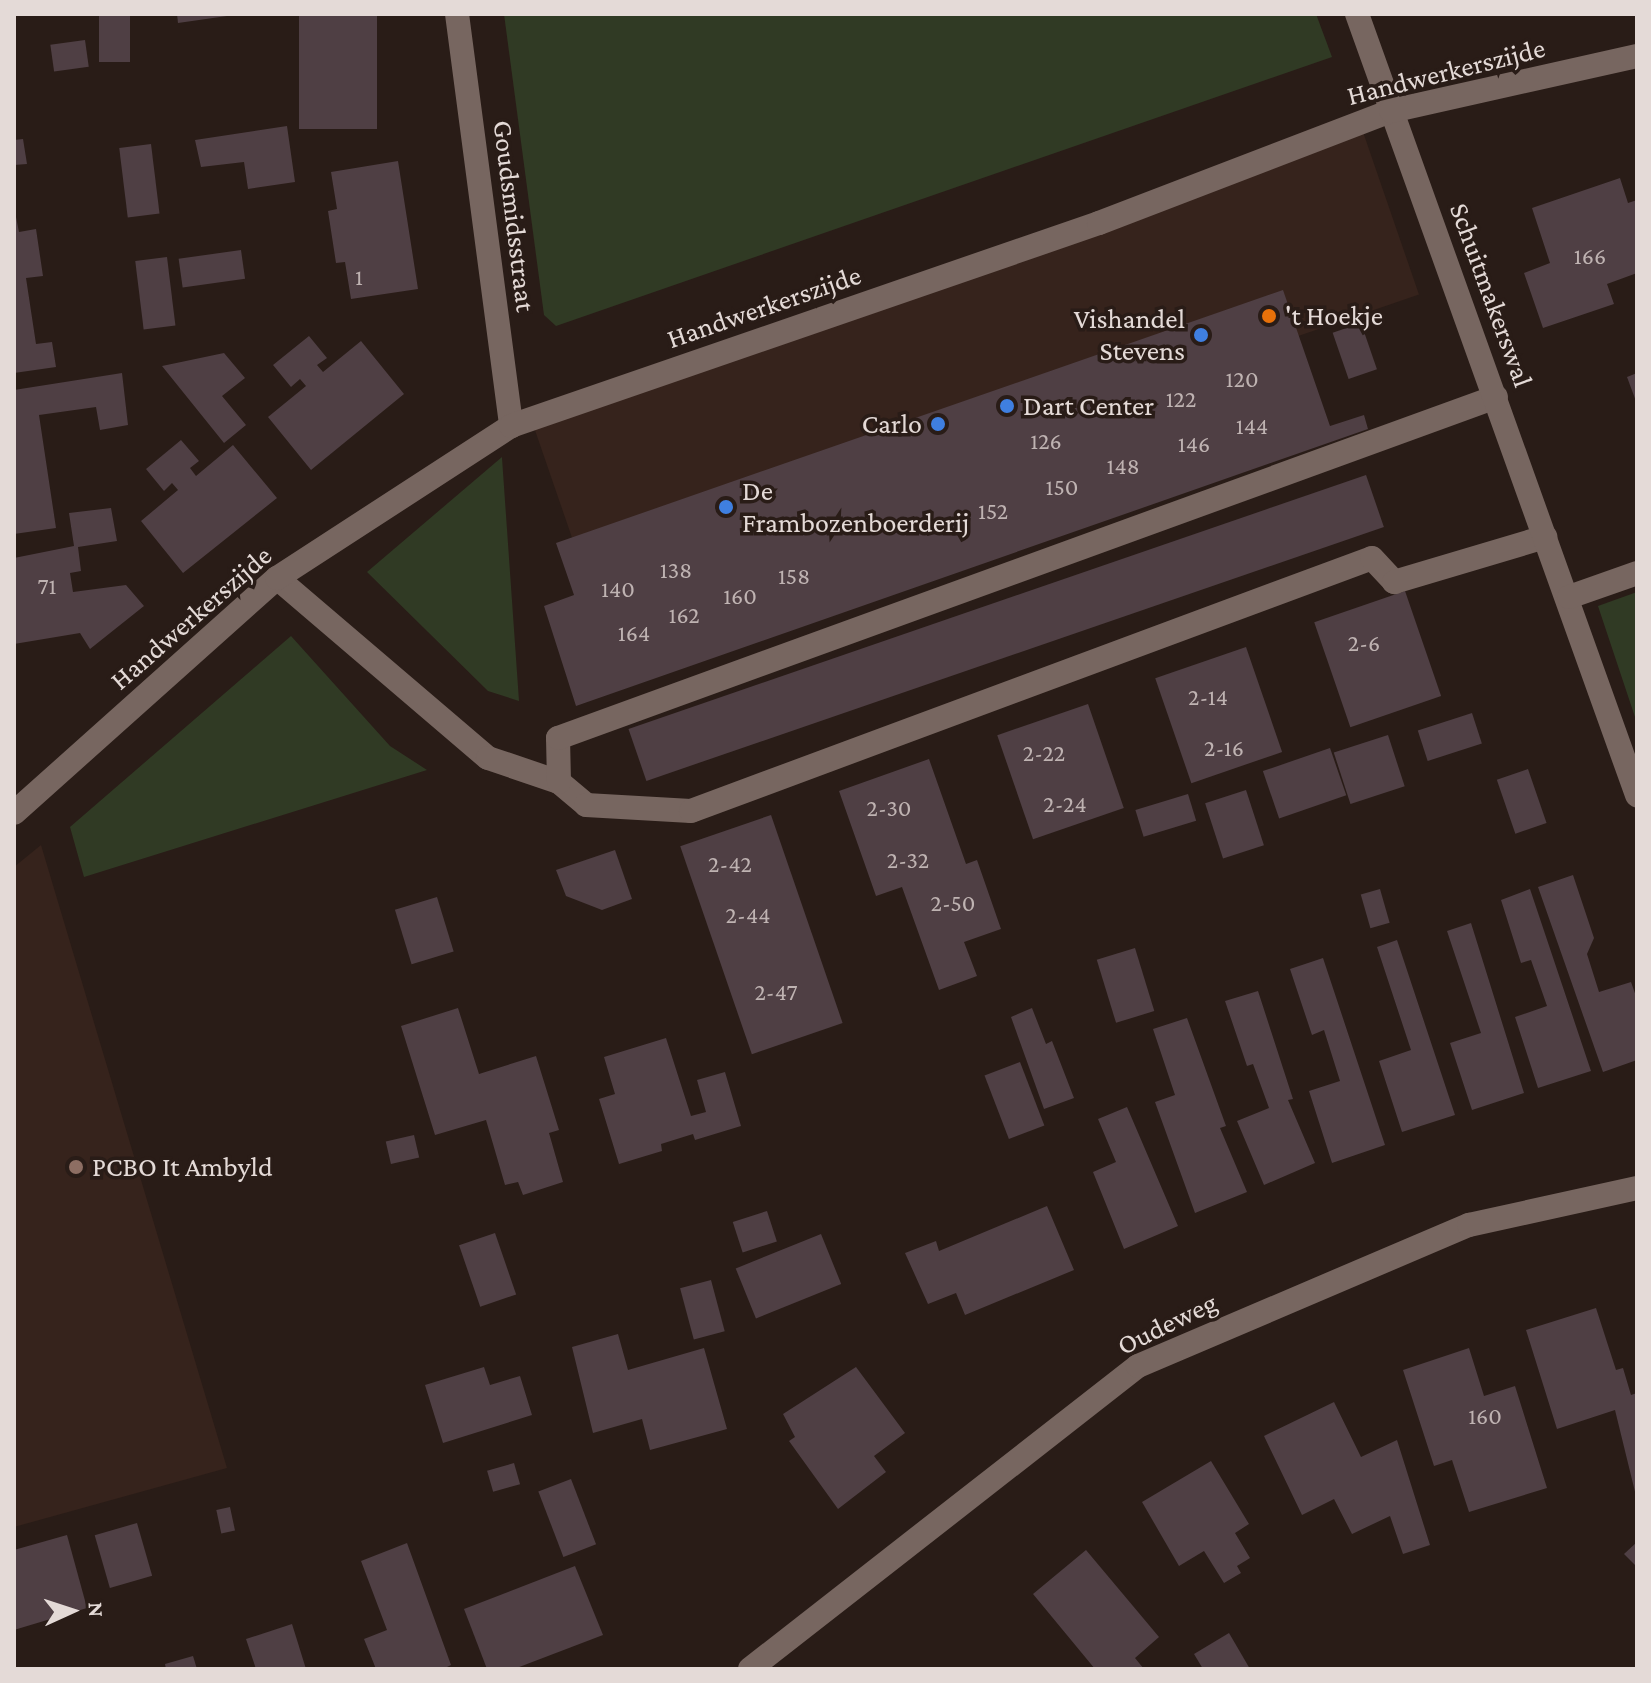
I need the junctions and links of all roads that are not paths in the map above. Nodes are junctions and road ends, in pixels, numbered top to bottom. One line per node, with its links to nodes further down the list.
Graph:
1 (457, 14): 6 (street, Goudsmidsstraat)
2 (1357, 14): 4 (street, Schuitmakerswal)
3 (1637, 56): 4 (street, Handwerkerszijde)
4 (1391, 111): 5 (street, Schuitmakerswal); 6 (street, Handwerkerszijde)
5 (1496, 397): 7 (street, Schuitmakerswal); 11 (street)
6 (511, 426): 9 (street, Handwerkerszijde)
7 (1545, 537): 10 (street, Schuitmakerswal); 11 (street)
8 (1637, 573): 10 (street)
9 (277, 578): 11 (street); 13 (street, Handwerkerszijde)
10 (1569, 597): 12 (street, Schuitmakerswal)
11 (559, 782)
12 (1637, 795)
13 (14, 813)
14 (1637, 1188): 15 (street, Oudeweg)
15 (750, 1669)

